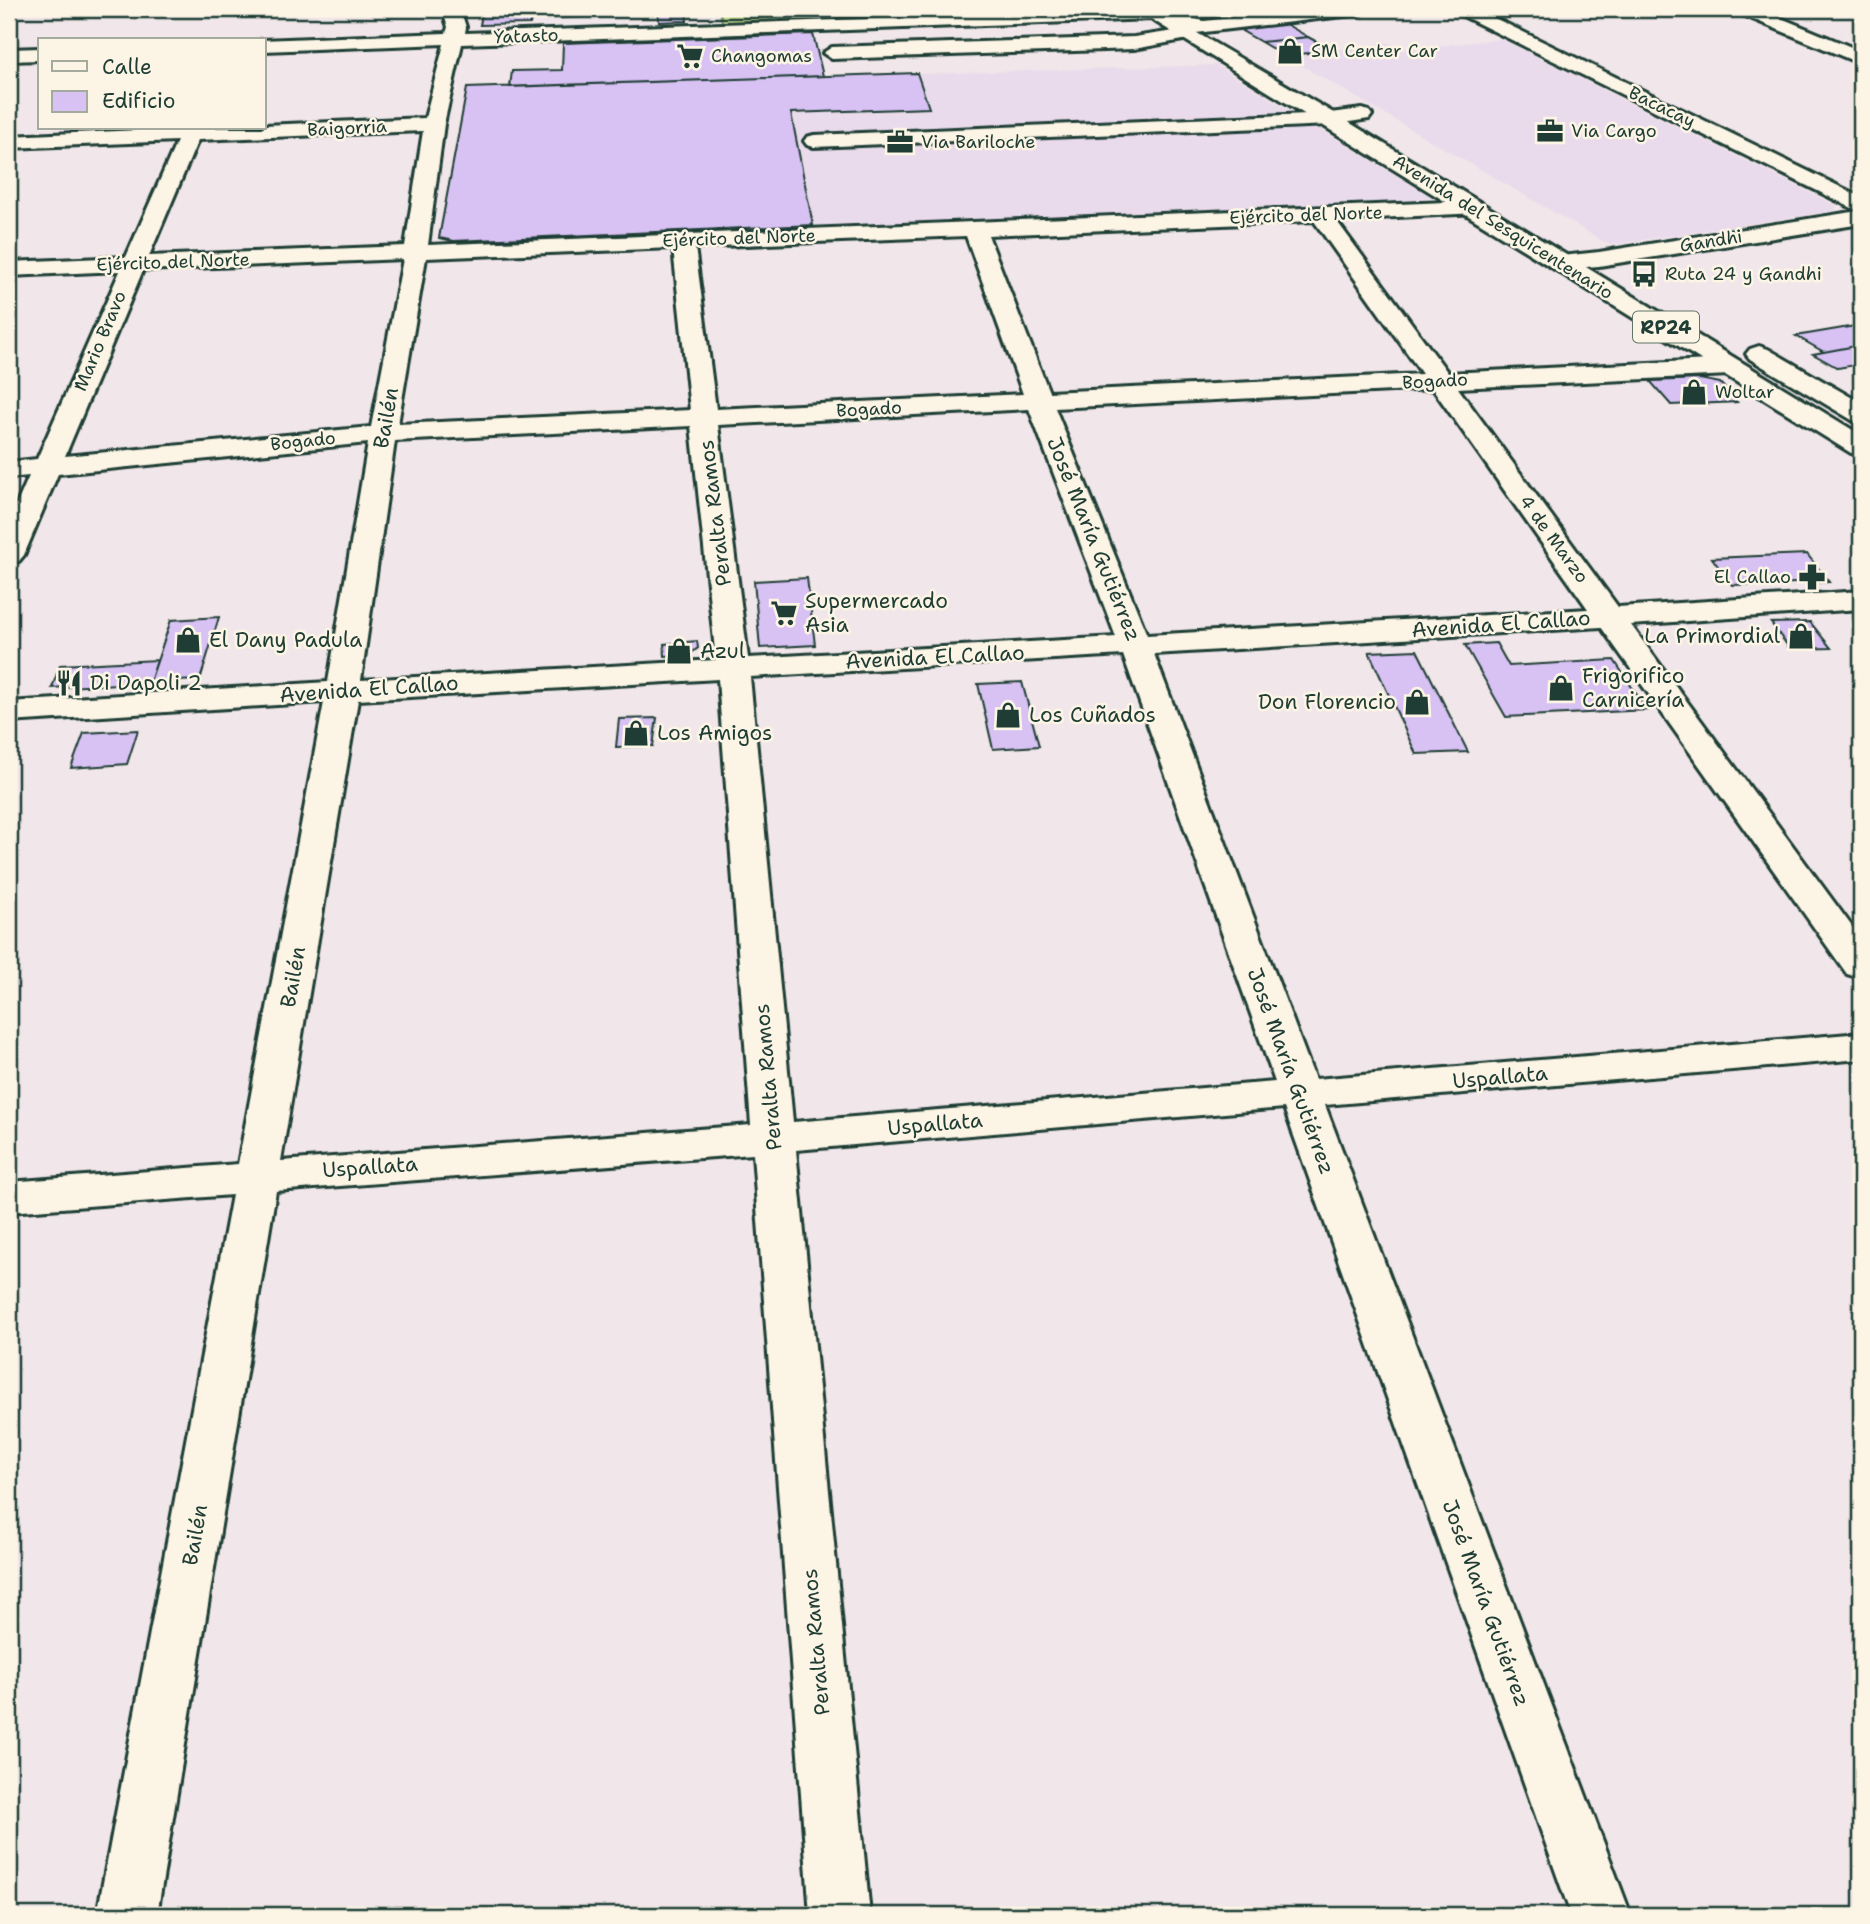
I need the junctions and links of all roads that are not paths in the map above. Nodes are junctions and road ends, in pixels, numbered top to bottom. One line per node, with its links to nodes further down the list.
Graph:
1 (451, 9): 14 (street)
2 (638, 9): 13 (street)
3 (710, 9): 11 (street)
4 (984, 9): 10 (street)
5 (1176, 9): 12 (street, Avenida del Sesquicentenario / RP24)
6 (1361, 9): 12 (street)
7 (1462, 9): 29 (street, Bacacay)
8 (1744, 9): 19 (street)
9 (1148, 11): 10 (street, Yatasto); 12 (street, Avenida del Sesquicentenario / RP24); 12 (street, Yatasto)
10 (1002, 19): 15 (street, Yatasto)
11 (717, 29): 13 (street, Yatasto); 15 (street, Yatasto)
12 (1191, 30): 15 (street); 20 (street, Avenida del Sesquicentenario / RP24)
13 (640, 32): 14 (street, Yatasto)
14 (455, 38): 16 (street, Yatasto); 22 (street, Bailén)
15 (957, 39): 15 (street)
16 (266, 45)
17 (38, 54): 18 (street)
18 (9, 55)
19 (1861, 58)
20 (1331, 104): 21 (street); 27 (street); 30 (street, Avenida del Sesquicentenario / RP24)
21 (1368, 119)
22 (434, 124): 24 (street, Baigorria); 35 (street, Bailén)
23 (252, 130): 25 (street, Baigorria)
24 (266, 130)
25 (191, 132): 26 (street, Baigorria); 38 (street, Mario Bravo)
26 (9, 142)
27 (814, 142)
28 (1507, 204): 36 (street, Avenida del Sesquicentenario)
29 (1861, 205)
30 (1470, 208): 31 (street, Ejército del Norte); 37 (street, Avenida del Sesquicentenario / RP24)
31 (1320, 214): 33 (street, Ejército del Norte); 43 (street, 4 de Marzo)
32 (1861, 217): 36 (street, Gandhi)
33 (975, 229): 34 (street, Ejército del Norte); 44 (street, José María Gutiérrez)
34 (683, 240): 35 (street, Ejército del Norte); 46 (street, Peralta Ramos)
35 (416, 252): 38 (street, Ejército del Norte); 47 (street, Bailén)
36 (1599, 259): 37 (street, Gandhi); 40 (street, Avenida del Sesquicentenario)
37 (1560, 262): 42 (street, Avenida del Sesquicentenario / RP24)
38 (133, 264): 39 (street, Ejército del Norte); 49 (street, Mario Bravo)
39 (9, 269)
40 (1630, 276)
41 (1734, 339): 45 (street)
42 (1730, 366): 43 (street, Bogado); 48 (street, Avenida del Sesquicentenario / RP24)
43 (1439, 381): 44 (street, Bogado); 53 (street, 4 de Marzo)
44 (1039, 401): 46 (street, Bogado); 54 (street, José María Gutiérrez)
45 (1861, 414)
46 (704, 417): 47 (street, Bogado); 55 (street, Peralta Ramos)
47 (383, 433): 49 (street, Bogado); 56 (street, Bailén)
48 (1861, 447)
49 (46, 468): 50 (street, Bogado); 51 (street, Mario Bravo)
50 (9, 470)
51 (9, 555)
52 (1861, 600): 53 (street, Avenida El Callao)
53 (1611, 617): 54 (street, Avenida El Callao); 58 (street, 4 de Marzo)
54 (1136, 647): 55 (street, Avenida El Callao); 60 (street, José María Gutiérrez)
55 (733, 666): 56 (street, Avenida El Callao); 61 (street, Peralta Ramos)
56 (343, 690): 57 (street, Avenida El Callao); 62 (street, Bailén)
57 (9, 712)
58 (1861, 966)
59 (1861, 1046): 60 (street, Uspallata)
60 (1299, 1094): 61 (street, Uspallata); 66 (street, José María Gutiérrez)
61 (773, 1138): 62 (street, Uspallata); 65 (street, Peralta Ramos)
62 (259, 1175): 63 (street, Uspallata); 64 (street, Bailén)
63 (9, 1196)
64 (127, 1915)
65 (840, 1915)
66 (1601, 1915)

